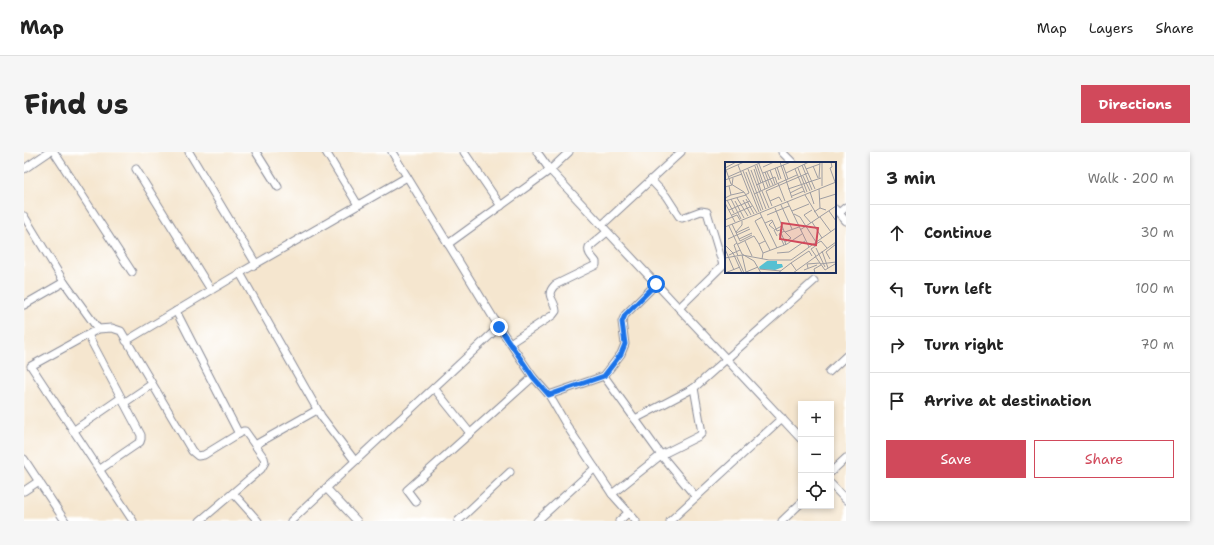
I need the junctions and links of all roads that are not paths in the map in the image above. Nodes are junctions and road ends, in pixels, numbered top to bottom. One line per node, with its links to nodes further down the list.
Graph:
1 (50, 152): 13 (street)
2 (54, 152): 32 (street)
3 (189, 152): 30 (street)
4 (256, 152): 18 (street)
5 (326, 152): 19 (street)
6 (392, 152): 16 (street)
7 (464, 152): 20 (street)
8 (537, 152): 15 (street)
9 (569, 152): 15 (street)
10 (682, 152): 17 (street)
11 (782, 152): 12 (street)
12 (792, 162)
13 (24, 169)
14 (136, 169): 37 (street)
15 (550, 170): 20 (street); 25 (street)
16 (407, 177): 19 (street); 29 (street)
17 (651, 180): 25 (street); 31 (street)
18 (278, 187)
19 (358, 205): 30 (street)
20 (501, 206): 29 (street)
21 (846, 207): 22 (street)
22 (837, 211): 24 (street)
23 (24, 216): 26 (street)
24 (846, 221)
25 (602, 225): 28 (street)
26 (31, 228): 27 (street); 35 (street)
27 (24, 232)
28 (608, 232): 36 (street); 45 (street)
29 (448, 244): 41 (street)
30 (256, 264): 33 (street)
31 (725, 264): 39 (street)
32 (132, 272)
33 (240, 273): 37 (street); 58 (street)
34 (814, 281): 47 (street)
35 (64, 282): 38 (street); 42 (street)
36 (656, 284): 39 (street); 51 (street)
37 (211, 290): 40 (street)
38 (24, 305)
39 (679, 308): 47 (street)
40 (176, 311): 44 (street); 63 (street)
41 (499, 327): 45 (street); 54 (street)
42 (98, 329): 43 (street); 44 (street)
43 (88, 335): 48 (street); 57 (street)
44 (126, 341): 53 (street)
45 (510, 343): 52 (street)
46 (846, 356): 50 (street)
47 (726, 359): 55 (street); 59 (street)
48 (31, 366): 49 (street); 61 (street)
49 (24, 370)
50 (829, 372)
51 (604, 376): 56 (street); 60 (street)
52 (533, 377): 56 (street); 62 (street)
53 (152, 384): 57 (street); 63 (street)
54 (434, 388): 62 (street); 69 (street)
55 (694, 388): 60 (street); 66 (street)
56 (549, 395): 70 (street)
57 (122, 400): 61 (street); 72 (street)
58 (317, 410): 65 (street); 69 (street)
59 (782, 418): 64 (street); 80 (street)
60 (635, 419): 66 (street)
61 (73, 431): 72 (street)
62 (470, 433): 82 (street)
63 (239, 434): 65 (street)
64 (799, 437)
65 (255, 445): 78 (street)
66 (661, 455): 79 (street); 80 (street)
67 (846, 458): 71 (street)
68 (24, 459): 74 (street)
69 (355, 461): 76 (street)
70 (595, 468): 79 (street); 92 (street)
71 (834, 468)
72 (99, 470): 86 (street)
73 (510, 472): 91 (street)
74 (39, 481): 77 (street); 85 (street)
75 (834, 487): 81 (street)
76 (326, 488): 89 (street); 90 (street)
77 (24, 491)
78 (233, 493): 87 (street); 88 (street)
79 (612, 494): 84 (street)
80 (696, 497): 95 (street)
81 (846, 500)
82 (416, 502)
83 (798, 506): 96 (street)
84 (629, 512): 93 (street); 94 (street)
85 (65, 521)
86 (133, 521)
87 (200, 521)
88 (258, 521)
89 (291, 521)
90 (357, 521)
91 (458, 521)
92 (537, 521)
93 (619, 521)
94 (636, 521)
95 (670, 521)
96 (782, 521)

